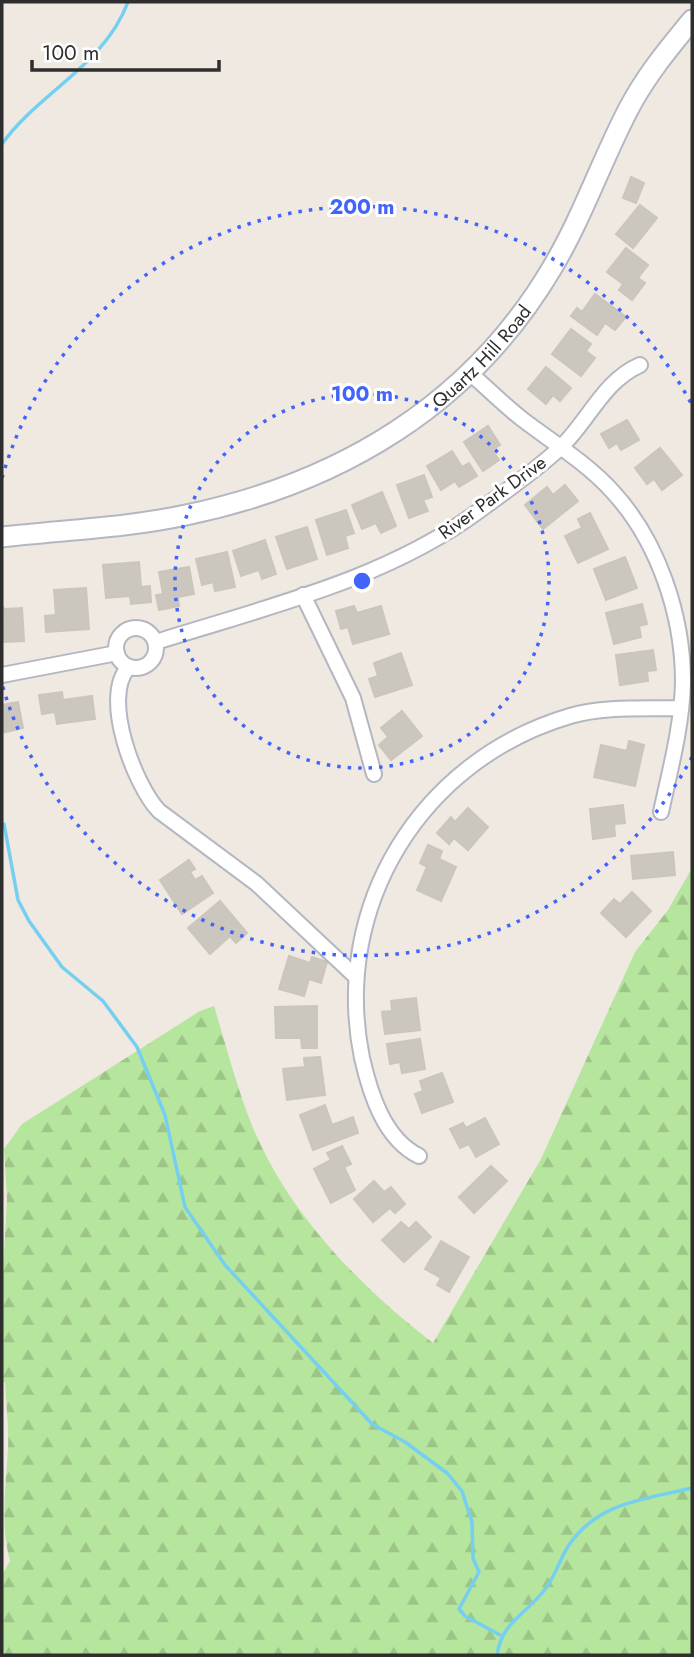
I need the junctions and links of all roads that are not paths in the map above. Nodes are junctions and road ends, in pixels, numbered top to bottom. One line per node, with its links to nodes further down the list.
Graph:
1 (692, 20): 3 (street, Quartz Hill Road)
2 (640, 365): 4 (street, River Park Drive)
3 (470, 373): 4 (street); 5 (street, Quartz Hill Road)
4 (561, 448): 6 (street, River Park Drive); 11 (street)
5 (2, 537)
6 (303, 595): 7 (street, River Park Drive); 12 (street)
7 (156, 642): 8 (street); 9 (street)
8 (117, 653): 9 (street); 10 (street)
9 (128, 668): 14 (street)
10 (2, 675)
11 (681, 708): 13 (street); 14 (street)
12 (374, 774)
13 (661, 812)
14 (356, 976): 15 (street)
15 (419, 1156)

